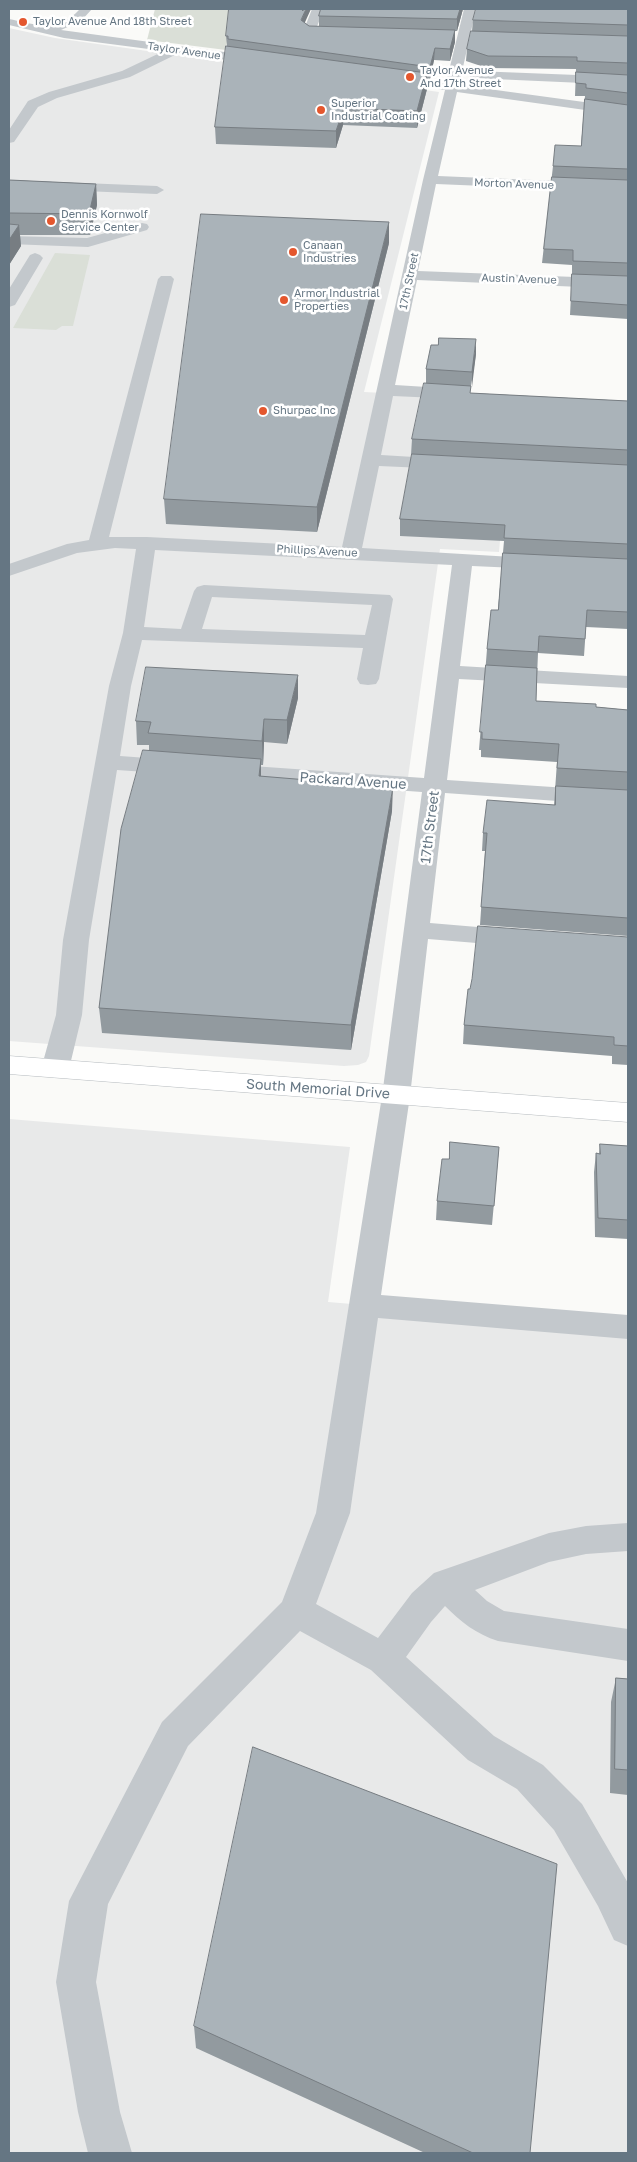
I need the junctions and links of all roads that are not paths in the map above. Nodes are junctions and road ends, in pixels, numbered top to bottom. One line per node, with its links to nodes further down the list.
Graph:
1 (86, 9): 5 (street)
2 (318, 9): 6 (street)
3 (470, 9): 7 (street, 17th Street)
4 (9, 22): 5 (street, Taylor Avenue)
5 (48, 31): 9 (street, Taylor Avenue)
6 (357, 33)
7 (458, 36): 8 (street); 13 (street, 17th Street)
8 (479, 37)
9 (152, 46): 10 (street, Taylor Avenue); 15 (street)
10 (177, 50): 11 (street, Taylor Avenue); 15 (street)
11 (275, 63)
12 (374, 77): 13 (street)
13 (453, 81): 14 (street); 16 (street); 18 (street, 17th Street)
14 (628, 81)
15 (53, 95): 17 (street)
16 (628, 112)
17 (10, 137)
18 (430, 180): 20 (street, Morton Avenue); 25 (street, 17th Street)
19 (9, 184): 21 (street)
20 (628, 188)
21 (157, 190)
22 (142, 227): 23 (street)
23 (9, 240)
24 (35, 258): 28 (street)
25 (410, 275): 27 (street, Austin Avenue); 29 (street, 17th Street)
26 (166, 279): 33 (street)
27 (628, 284)
28 (9, 302)
29 (386, 390): 30 (street); 31 (street, 17th Street)
30 (478, 395)
31 (371, 460): 32 (street); 35 (street, 17th Street)
32 (465, 465)
33 (98, 543): 34 (street, Phillips Avenue); 38 (street, Phillips Avenue)
34 (147, 543): 35 (street, Phillips Avenue); 39 (street)
35 (352, 553): 36 (street, Phillips Avenue)
36 (463, 559): 37 (street, Phillips Avenue); 42 (street, 17th Street)
37 (560, 564)
38 (9, 570)
39 (133, 633): 40 (street); 45 (street)
40 (190, 634): 41 (street); 41 (street)
41 (374, 642): 43 (street)
42 (449, 672): 44 (street); 46 (street, 17th Street)
43 (368, 679)
44 (628, 682)
45 (108, 762): 46 (street, Packard Avenue); 51 (street)
46 (434, 787): 47 (street, Packard Avenue); 48 (street, 17th Street)
47 (628, 799)
48 (417, 930): 49 (street); 52 (street, 17th Street)
49 (534, 939)
50 (9, 1066): 51 (main road, South Memorial Drive)
51 (55, 1069): 52 (main road, South Memorial Drive)
52 (396, 1096): 53 (main road, South Memorial Drive); 54 (street, 17th Street)
53 (628, 1113)
54 (365, 1306): 55 (street); 58 (street, 17th Street)
55 (628, 1327)
56 (628, 1537): 57 (street)
57 (446, 1584): 59 (street); 60 (street)
58 (296, 1611): 60 (street); 62 (street)
59 (628, 1644)
60 (384, 1658): 61 (street)
61 (628, 1926)
62 (110, 2153)

